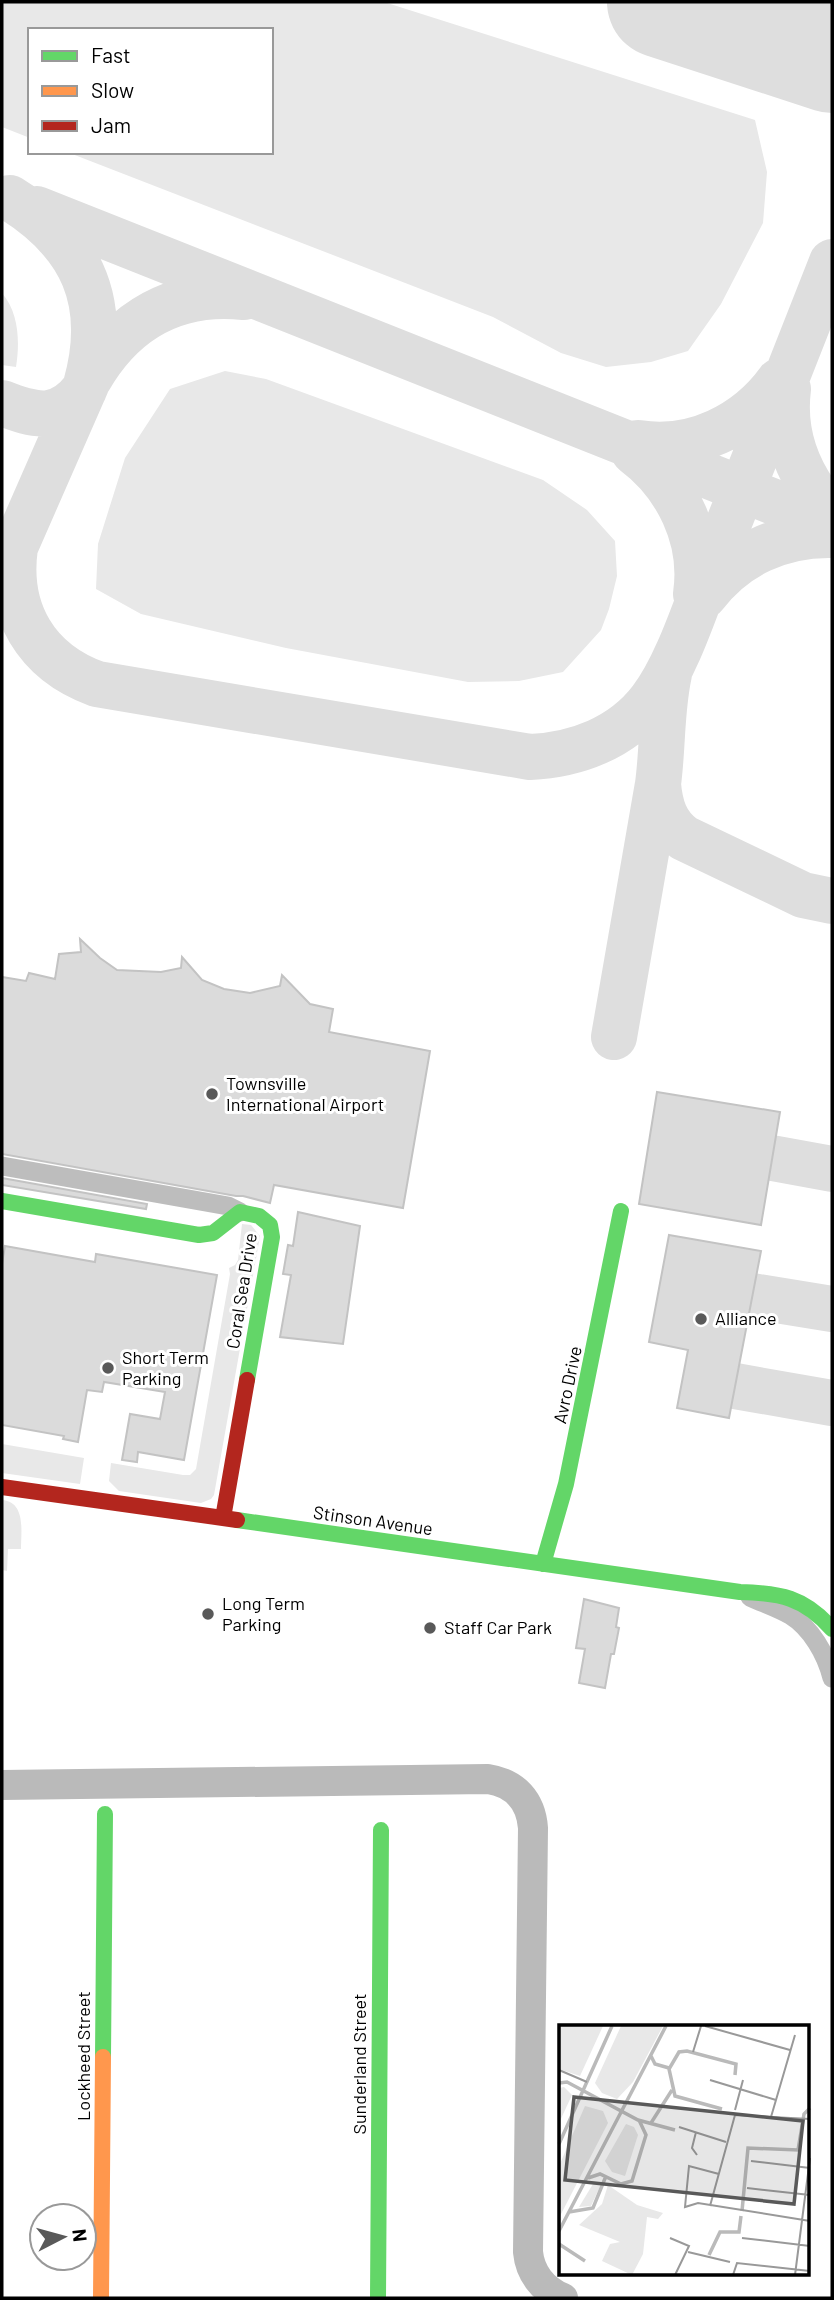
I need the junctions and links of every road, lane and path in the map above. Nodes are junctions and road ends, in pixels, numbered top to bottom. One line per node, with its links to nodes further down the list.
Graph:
1 (2, 1166): 4 (street)
2 (2, 1201): 4 (street, Coral Sea Drive)
3 (621, 1211): 7 (street, Avro Drive)
4 (240, 1213): 6 (street, Coral Sea Drive)
5 (2, 1487): 6 (street, Stinson Avenue)
6 (223, 1518): 7 (street, Stinson Avenue)
7 (543, 1564): 8 (street, Stinson Avenue)
8 (740, 1592): 9 (street, Stinson Avenue); 10 (street)
9 (832, 1629)
10 (832, 1678)
11 (105, 1814): 13 (street, Lockheed Street)
12 (381, 1830): 14 (street, Sunderland Street)
13 (101, 2298)
14 (378, 2298)

